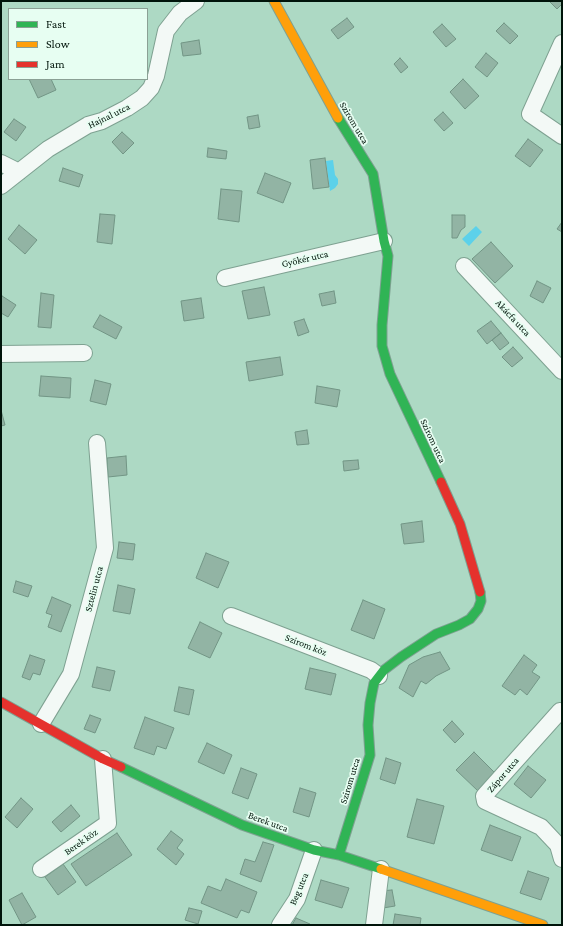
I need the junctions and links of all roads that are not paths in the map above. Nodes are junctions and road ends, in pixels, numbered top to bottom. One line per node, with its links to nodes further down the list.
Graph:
1 (196, 1): 6 (street, Hajnal utca)
2 (274, 1): 8 (street, Szirom utca)
3 (562, 43): 4 (street)
4 (562, 136)
5 (1, 163): 6 (street)
6 (19, 172): 7 (street, Hajnal utca)
7 (1, 186)
8 (384, 241): 10 (street, Gyökér utca); 16 (street, Szirom utca)
9 (464, 266): 13 (street, Akácfa utca)
10 (225, 278)
11 (84, 353): 12 (street)
12 (1, 354)
13 (562, 370)
14 (97, 443): 19 (street, Sztelin utca)
15 (231, 616): 16 (street, Szirom köz)
16 (378, 676): 22 (street, Szirom utca)
17 (1, 702): 19 (street, Berek utca)
18 (560, 711): 23 (street, Zápor utca)
19 (40, 724): 20 (street, Berek utca)
20 (103, 759): 21 (street, Berek utca); 24 (street, Berek köz)
21 (314, 850): 22 (street, Berek utca); 26 (street, Beg utca)
22 (339, 855): 25 (street, Berek utca)
23 (562, 859)
24 (41, 869)
25 (381, 869): 27 (street); 28 (street, Berek utca)
26 (280, 925)
27 (374, 925)
28 (543, 925)

